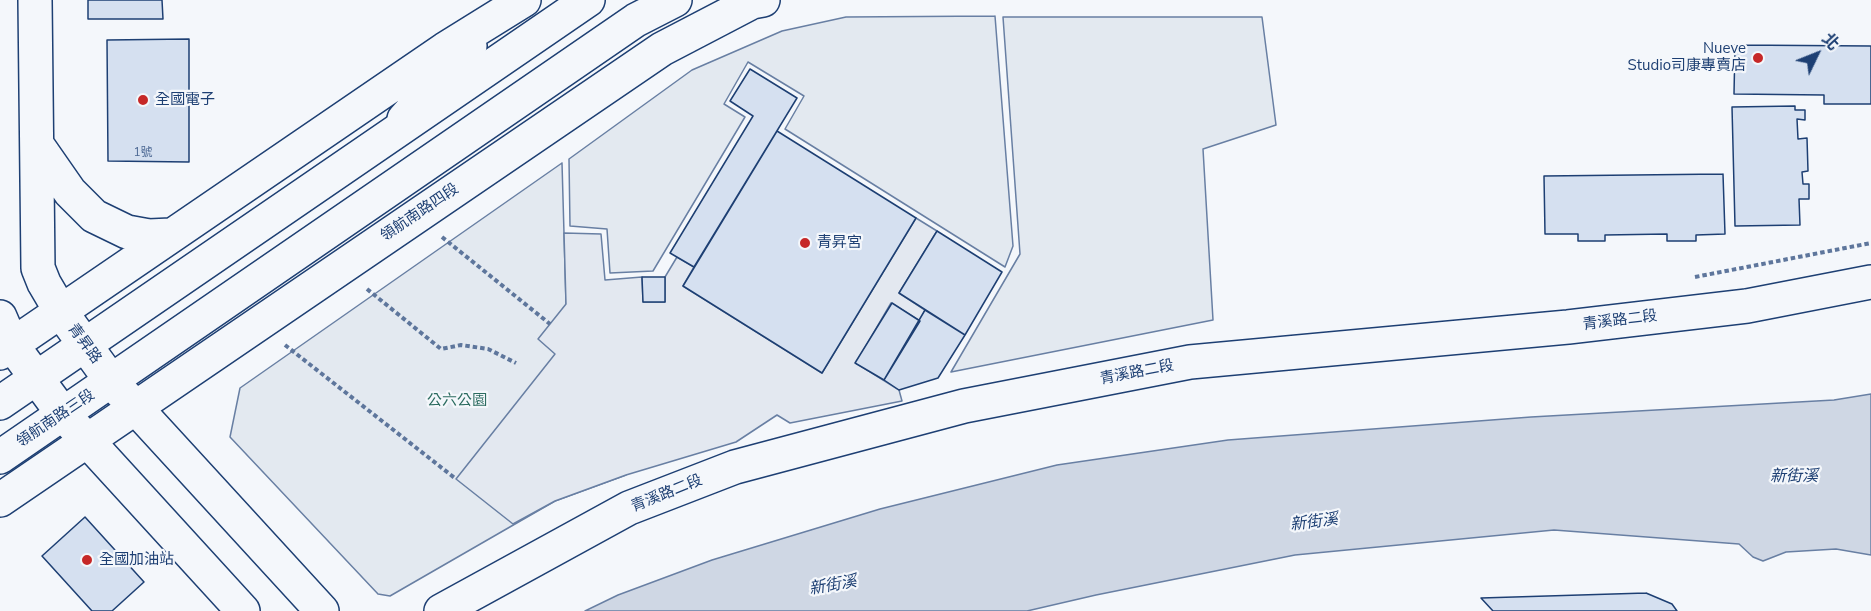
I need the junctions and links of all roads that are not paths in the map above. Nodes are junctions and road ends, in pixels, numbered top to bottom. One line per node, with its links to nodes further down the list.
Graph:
1 (35, 0): 7 (street, 青昇路)
2 (588, 0): 6 (street)
3 (675, 0): 14 (street)
4 (762, 0): 16 (street, 領航南路四段)
5 (511, 8): 6 (street); 8 (street)
6 (384, 140): 12 (street)
7 (38, 146): 8 (street); 10 (street, 青昇路)
8 (171, 235): 10 (street)
9 (1871, 282): 23 (street, 青溪路二段)
10 (61, 312): 11 (street); 12 (street, 青昇路)
11 (4, 339): 13 (street)
12 (85, 346): 13 (street); 14 (street, 青昇路)
13 (36, 378): 15 (street); 17 (street)
14 (112, 382): 16 (street, 青昇路); 17 (street, 領航南路三段)
15 (0, 402)
16 (135, 407): 18 (street, 領航南路四段); 22 (street, 青昇路)
17 (63, 414): 18 (street); 19 (street, 領航南路三段)
18 (87, 442): 20 (street); 21 (street)
19 (0, 457)
20 (0, 500)
21 (243, 611)
22 (322, 611)
23 (441, 611)

